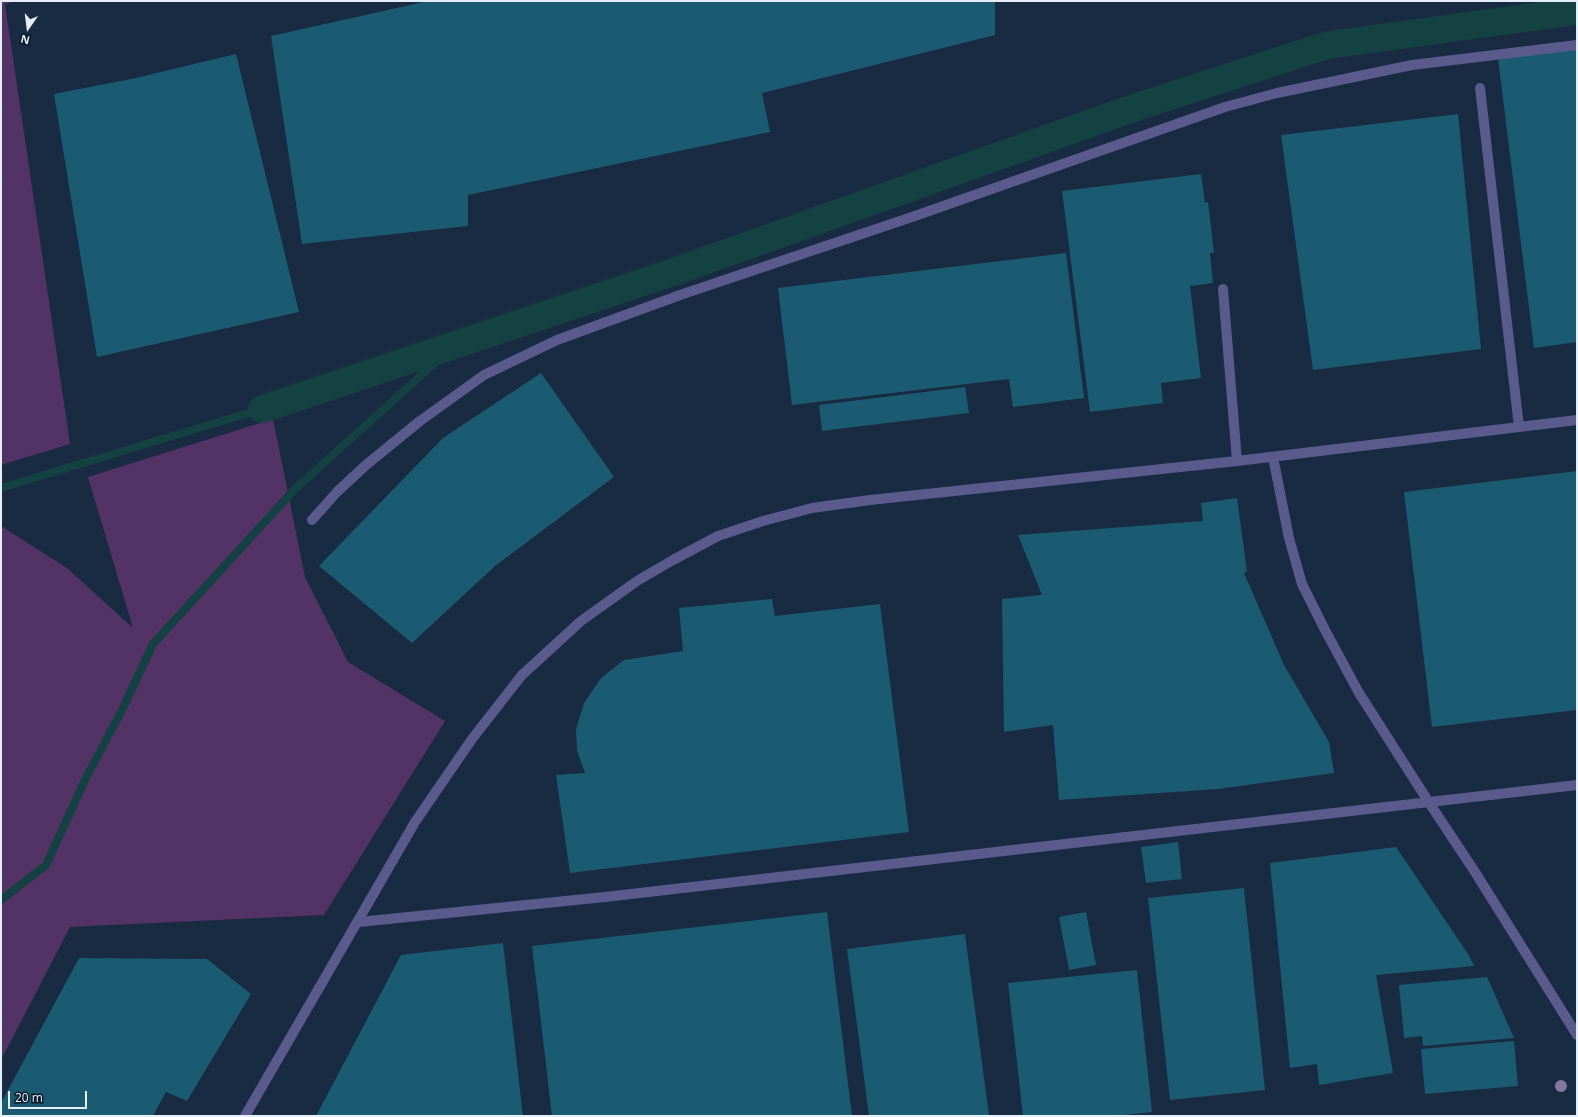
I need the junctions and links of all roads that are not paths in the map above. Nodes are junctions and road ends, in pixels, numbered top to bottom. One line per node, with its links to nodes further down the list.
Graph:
1 (1577, 45): 8 (street)
2 (1480, 88): 5 (street)
3 (1223, 289): 7 (street)
4 (1577, 420): 5 (street)
5 (1519, 427): 6 (street)
6 (1273, 456): 7 (street); 10 (street)
7 (1237, 462): 11 (street)
8 (312, 520)
9 (1577, 785): 10 (street)
10 (1428, 801): 11 (street); 12 (street)
11 (359, 922): 13 (street)
12 (1577, 1035)
13 (245, 1116)

